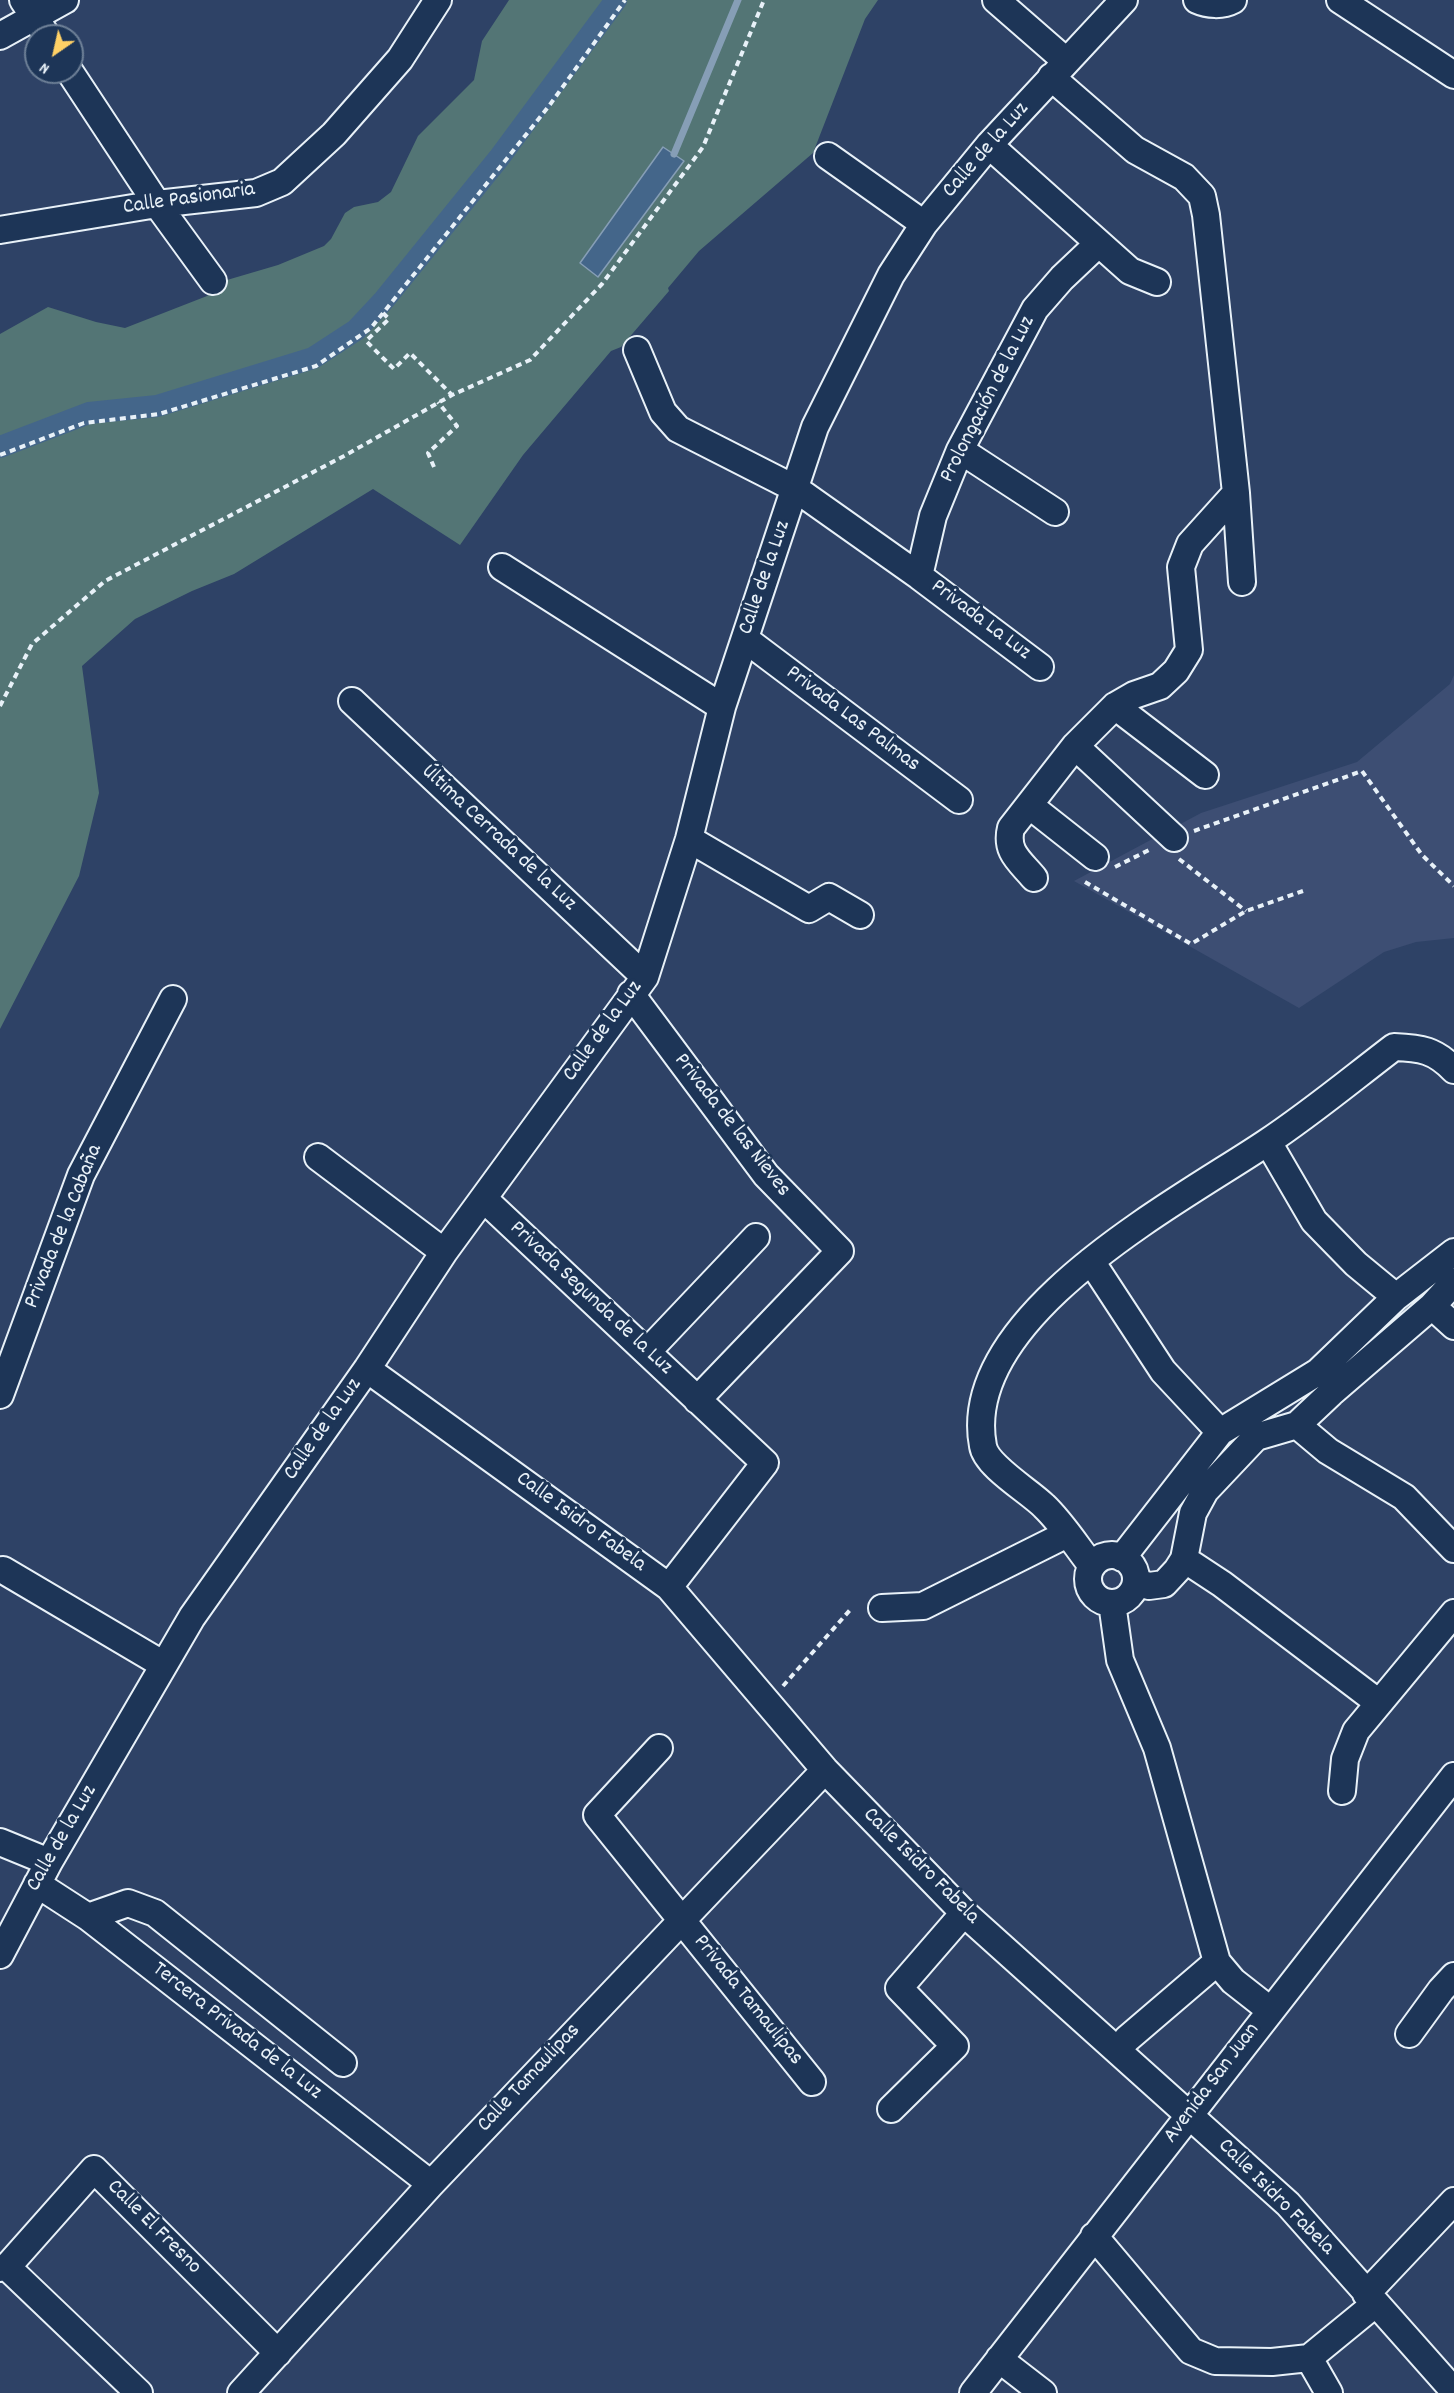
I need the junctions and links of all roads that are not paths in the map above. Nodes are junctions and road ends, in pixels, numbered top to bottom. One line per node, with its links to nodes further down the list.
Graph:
1 (66, 0): 8 (street)
2 (438, 0): 15 (street, Calle Pasionaria)
3 (996, 0): 10 (street)
4 (1124, 0): 10 (street, Calle de la Luz)
5 (1197, 0): 6 (street)
6 (1233, 0)
7 (1340, 0): 11 (street)
8 (35, 18): 9 (street)
9 (0, 36)
10 (1059, 69): 13 (street, Calle de la Luz); 24 (street)
11 (1454, 75)
12 (78, 84): 15 (street)
13 (989, 145): 16 (street, Calle de la Luz); 18 (street)
14 (828, 156): 16 (street)
15 (157, 204): 17 (street, Calle Pasionaria); 19 (street)
16 (924, 224): 23 (street, Calle de la Luz)
17 (0, 230)
18 (1098, 244): 20 (street); 22 (street, Prolongación de la Luz)
19 (213, 281)
20 (1157, 282)
21 (637, 350): 23 (street)
22 (960, 450): 25 (street); 27 (street, Prolongación de la Luz)
23 (796, 489): 27 (street); 29 (street, Calle de la Luz)
24 (1236, 493): 28 (street); 32 (street)
25 (1055, 512)
26 (502, 567): 33 (street)
27 (919, 576): 30 (street, Privada La Luz)
28 (1242, 582)
29 (745, 639): 33 (street, Calle de la Luz); 36 (street, Privada Las Palmas)
30 (1040, 667)
31 (352, 701): 43 (street, Última Cerrada de la Luz)
32 (1114, 706): 34 (street); 35 (street)
33 (722, 707): 38 (street, Calle de la Luz)
34 (1075, 746): 37 (street); 39 (street)
35 (1205, 775)
36 (959, 800)
37 (1029, 806): 40 (street); 41 (street)
38 (689, 839): 42 (street); 43 (street, Calle de la Luz)
39 (1175, 848)
40 (1101, 868)
41 (1034, 878)
42 (860, 915)
43 (638, 985): 48 (street, Calle de la Luz); 60 (street, Privada de las Nieves)
44 (173, 999): 59 (street, Privada de la Cabaña)
45 (1454, 1070): 46 (street)
46 (1268, 1142): 52 (street); 54 (street)
47 (318, 1157): 50 (street)
48 (484, 1199): 50 (street, Calle de la Luz); 57 (street, Privada Segunda de la Luz)
49 (756, 1238): 57 (street)
50 (444, 1252): 58 (street, Calle de la Luz)
51 (1454, 1252): 54 (street)
52 (1091, 1262): 62 (street); 63 (street)
53 (1454, 1282): 55 (street)
54 (1396, 1298): 62 (street)
55 (1432, 1306): 56 (street); 61 (street)
56 (1454, 1326)
57 (647, 1352): 60 (street, Privada Segunda de la Luz)
58 (367, 1369): 70 (street, Calle Isidro Fabela); 74 (street, Calle de la Luz)
59 (0, 1395)
60 (697, 1400): 70 (street, Privada Segunda de la Luz)
61 (1297, 1425): 64 (street); 66 (street)
62 (1220, 1432): 65 (street)
63 (1066, 1534): 67 (street); 72 (street)
64 (1454, 1549)
65 (1122, 1558): 67 (street); 69 (street)
66 (1184, 1559): 69 (street); 75 (street)
67 (1092, 1566): 71 (street)
68 (3, 1570): 74 (street)
69 (1136, 1582): 71 (street)
70 (669, 1587): 77 (street, Calle Isidro Fabela)
71 (1112, 1603): 86 (street)
72 (882, 1608)
73 (1454, 1613): 75 (street)
74 (164, 1665): 81 (street, Calle de la Luz)
75 (1379, 1703): 79 (street)
76 (659, 1748): 84 (street, Privada Tamaulipas)
77 (825, 1770): 82 (street, Calle Isidro Fabela); 84 (street, Calle Tamaulipas)
78 (1454, 1776): 88 (street, Avenida San Juan)
79 (1342, 1791)
80 (0, 1842): 81 (street, Tercera Privada de la Luz)
81 (43, 1873): 83 (street, Tercera Privada de la Luz); 85 (street, Calle de la Luz)
82 (964, 1913): 90 (street, Calle Isidro Fabela); 93 (street)
83 (88, 1917): 91 (street); 95 (street, Tercera Privada de la Luz)
84 (682, 1919): 92 (street, Privada Tamaulipas); 95 (street, Calle Tamaulipas)
85 (0, 1955)
86 (1217, 1962): 88 (street); 90 (street)
87 (1454, 1976): 89 (street)
88 (1270, 2010): 94 (street, Avenida San Juan)
89 (1409, 2034)
90 (1118, 2050): 94 (street, Calle Isidro Fabela)
91 (343, 2063)
92 (812, 2082)
93 (891, 2109)
94 (1191, 2115): 97 (street, Avenida San Juan); 99 (street, Calle Isidro Fabela)
95 (431, 2184): 100 (street, Calle Tamaulipas)
96 (1454, 2201): 99 (street)
97 (1094, 2236): 101 (street); 102 (street, Avenida San Juan)
98 (4, 2267): 100 (street, Calle El Fresno); 104 (street, Calle El Fresno)
99 (1371, 2299): 101 (street); 103 (street, Calle Isidro Fabela)
100 (278, 2353): 105 (street, Calle Tamaulipas)
101 (1309, 2358): 108 (street)
102 (999, 2359): 106 (street, Avenida San Juan); 107 (street)
103 (1454, 2391)
104 (139, 2393)
105 (241, 2393)
106 (973, 2393)
107 (1043, 2393)
108 (1329, 2393)

